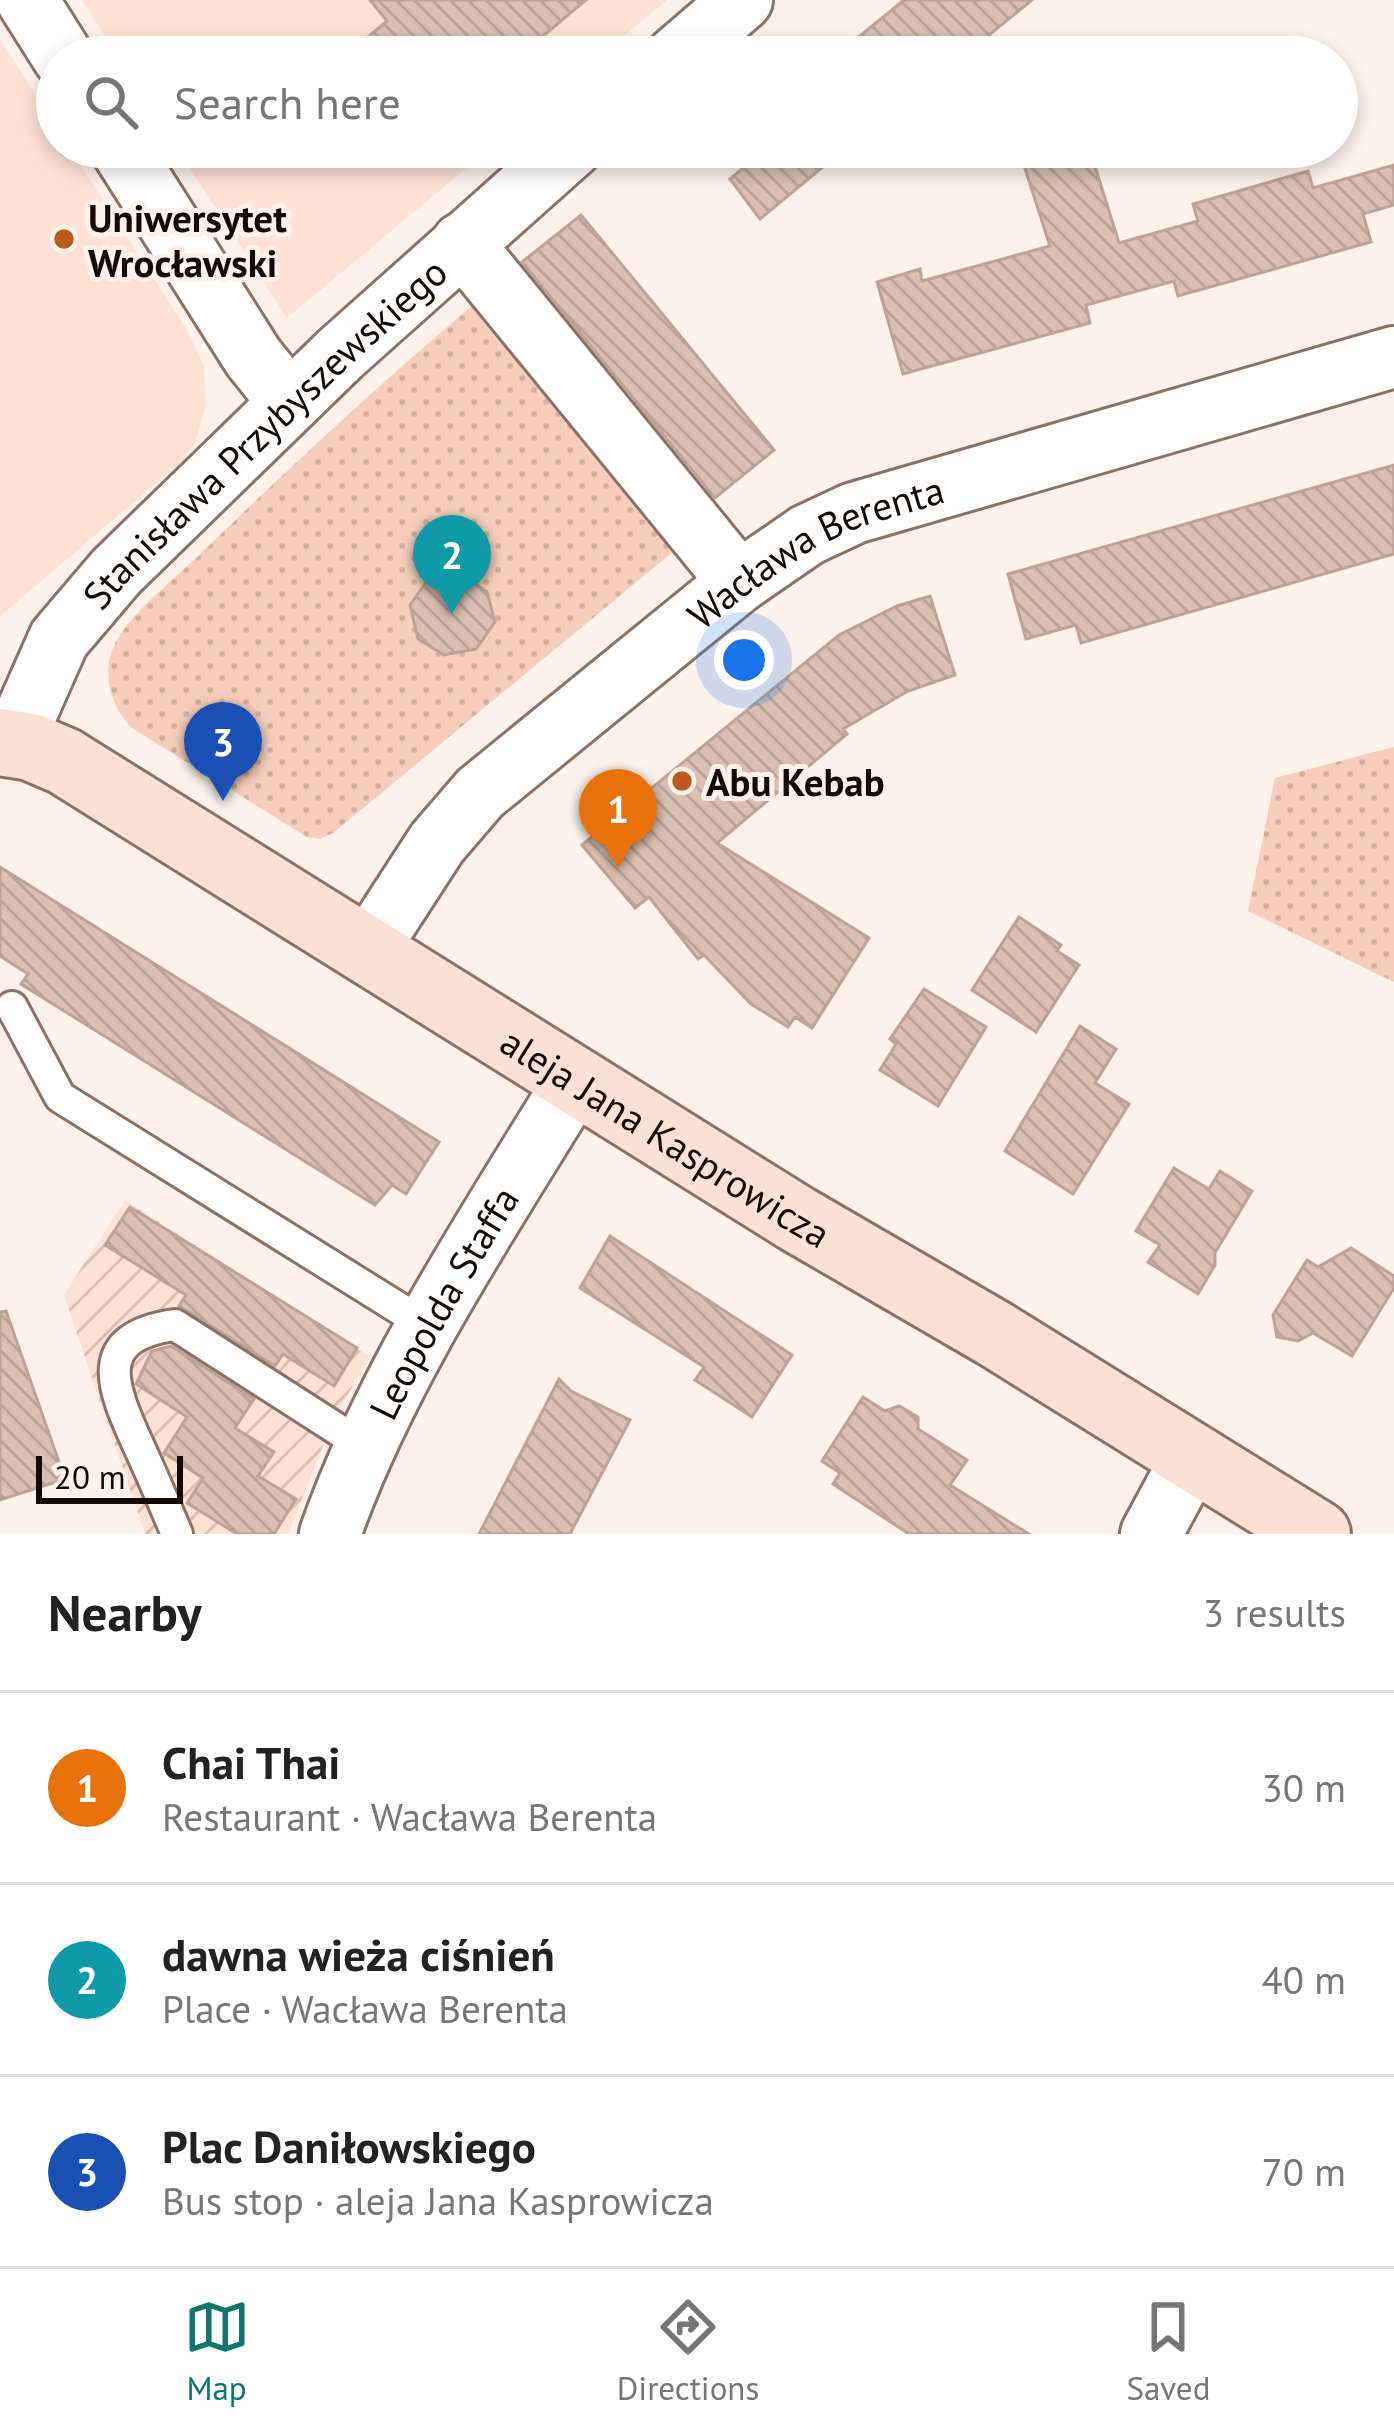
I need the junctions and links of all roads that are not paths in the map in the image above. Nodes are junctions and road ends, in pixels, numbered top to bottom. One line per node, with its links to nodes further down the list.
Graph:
1 (27, 0): 3 (street)
2 (742, 0): 4 (street)
3 (50, 36)
4 (700, 36)
5 (133, 168): 9 (street)
6 (548, 168): 7 (street, Stanisława Przybyszewskiego)
7 (462, 243): 9 (street, Stanisława Przybyszewskiego); 10 (street)
8 (1394, 357): 10 (street, Wacława Berenta)
9 (289, 402): 11 (street, Stanisława Przybyszewskiego)
10 (739, 582): 12 (street, Wacława Berenta)
11 (7, 742): 12 (street, aleja Jana Kasprowicza)
12 (367, 951): 14 (street, aleja Jana Kasprowicza)
13 (12, 1007): 15 (lane)
14 (575, 1081): 15 (street, Leopolda Staffa); 17 (street, aleja Jana Kasprowicza)
15 (429, 1327): 16 (street, Leopolda Staffa)
16 (365, 1448): 18 (lane); 19 (street, Leopolda Staffa)
17 (1193, 1456): 20 (street); 21 (street, aleja Jana Kasprowicza)
18 (177, 1534)
19 (330, 1534)
20 (1150, 1534)
21 (1317, 1534)

